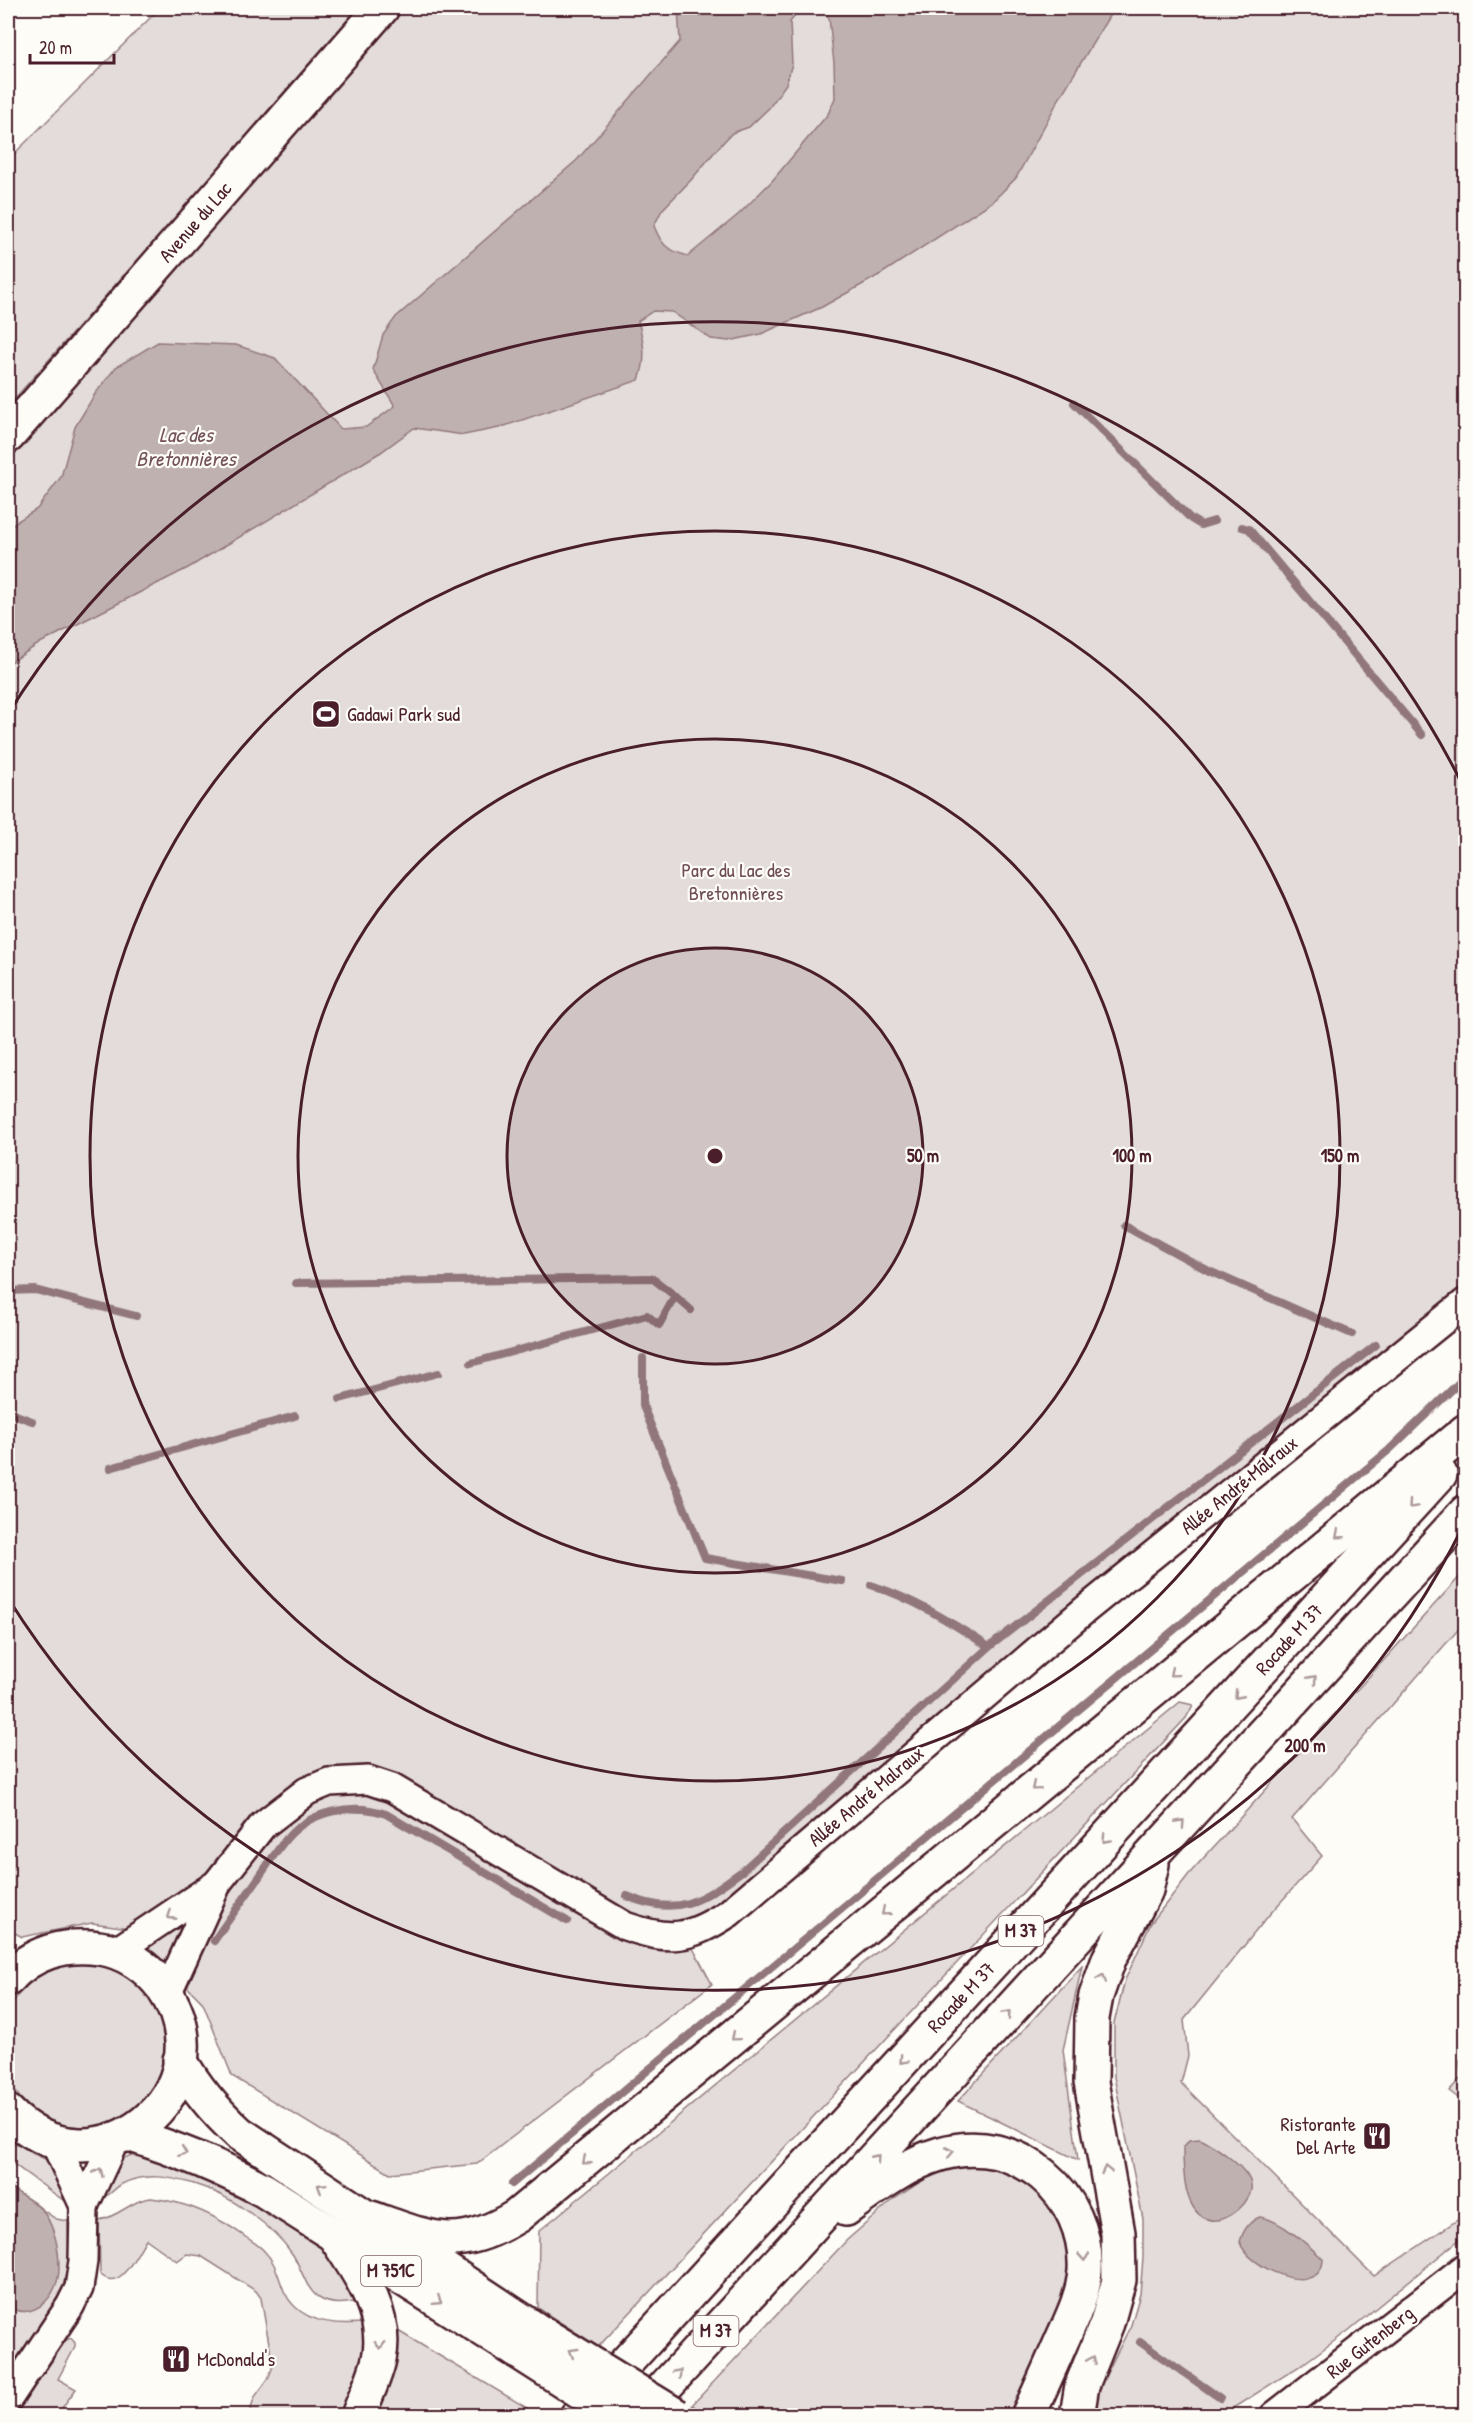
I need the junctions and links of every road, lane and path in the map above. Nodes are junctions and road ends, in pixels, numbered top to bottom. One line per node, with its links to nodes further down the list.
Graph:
1 (382, 8): 2 (main road, Avenue du Lac)
2 (8, 436)
3 (1466, 1302): 8 (street, Allée André Malraux)
4 (1466, 1431): 18 (main road, one-way to 18)
5 (1466, 1446): 25 (main road, Rocade M 37 / M 37, one-way to 25)
6 (1466, 1512): 7 (main road, M 37, one-way to 6)
7 (1155, 1851): 20 (main road, M 37, one-way to 7); 30 (main road, M 37, one-way to 7)
8 (218, 1882): 9 (street, Allée André Malraux, one-way to 9); 12 (street, Allée André Malraux)
9 (116, 1952): 10 (main road, M 751C); 12 (main road, M 751C)
10 (22, 1953): 11 (main road, M 751C)
11 (8, 1979)
12 (167, 1994): 13 (main road, M 751C)
13 (180, 2060): 15 (main road, M 751C); 18 (main road, M 751C, one-way to 13)
14 (10, 2116): 16 (main road, M 751C)
15 (121, 2137): 16 (main road, M 751C); 17 (street, one-way to 15); 19 (main road, M 751C, one-way to 19)
16 (54, 2141): 17 (street)
17 (84, 2206): 23 (street)
18 (370, 2218): 22 (main road, M 751C)
19 (334, 2235): 22 (main road, M 751C, one-way to 22); 24 (main road, one-way to 24)
20 (794, 2247): 27 (main road, M 37, one-way to 20); 29 (main road, M 37, one-way to 29)
21 (1466, 2267): 31 (street, Rue Gutenberg)
22 (526, 2340): 26 (main road, M 751C, bridge); 28 (main road, M 751C, one-way to 22, bridge)
23 (8, 2399)
24 (358, 2415)
25 (577, 2415)
26 (619, 2415)
27 (638, 2415)
28 (677, 2415)
29 (1029, 2415)
30 (1077, 2415)
31 (1275, 2415)

